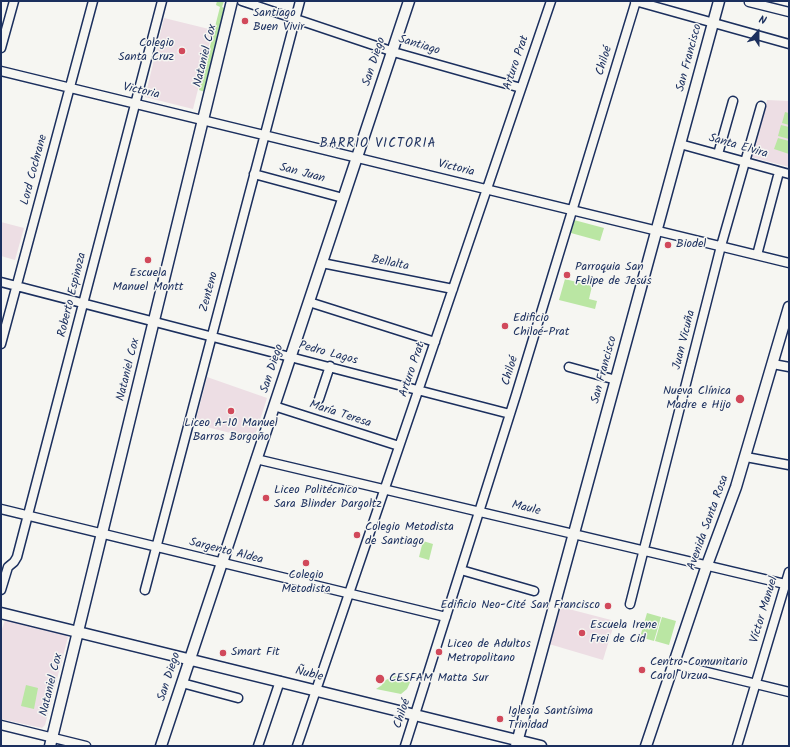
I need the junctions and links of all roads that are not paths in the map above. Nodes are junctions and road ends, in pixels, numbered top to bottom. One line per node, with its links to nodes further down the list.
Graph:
1 (14, 1): 16 (street)
2 (93, 1): 19 (street, Lord Cochrane)
3 (162, 1): 22 (street, Roberto Espinoza)
4 (232, 1): 24 (main road, Nataniel Cox)
5 (242, 1): 13 (street, Santiago)
6 (300, 1): 13 (street, Zenteno)
7 (409, 1): 17 (main road, San Diego)
8 (551, 1): 20 (street, Arturo Prat)
9 (635, 1): 14 (street); 35 (street, Chiloé)
10 (719, 1): 14 (main road, San Francisco)
11 (749, 2): 12 (street)
12 (789, 12)
13 (294, 18): 17 (street, Santiago); 25 (street, Zenteno)
14 (713, 22): 15 (street); 26 (main road, San Francisco)
15 (789, 44)
16 (1, 48)
17 (392, 51): 20 (street, Santiago); 28 (main road, San Diego)
18 (1, 71): 19 (street, Victoria)
19 (70, 88): 22 (street, Victoria); 42 (street, Lord Cochrane)
20 (522, 88): 33 (street, Arturo Prat)
21 (733, 101): 27 (street)
22 (134, 103): 24 (street, Victoria); 45 (street, Roberto Espinoza)
23 (761, 106): 29 (street, Juan Vicuña)
24 (203, 119): 25 (street, Victoria); 47 (main road, Nataniel Cox)
25 (264, 134): 28 (street, Victoria); 31 (street, Zenteno)
26 (680, 144): 27 (street, Santa Elvira); 36 (main road, San Francisco)
27 (718, 154): 29 (street, Santa Elvira)
28 (357, 157): 33 (street, Victoria); 34 (main road, San Diego)
29 (745, 162): 30 (street, Santa Elvira); 37 (street, Juan Vicuña)
30 (780, 172): 32 (street, Santa Elvira); 38 (street)
31 (254, 174): 34 (street, San Juan); 48 (street, Zenteno)
32 (789, 174)
33 (487, 189): 35 (street, Victoria); 43 (street, Arturo Prat)
34 (343, 198): 39 (main road, San Diego)
35 (572, 210): 36 (street, Victoria); 60 (street, Chiloé)
36 (656, 230): 37 (street, Victoria); 56 (main road, San Francisco)
37 (721, 246): 38 (street, Victoria); 72 (street, Juan Vicuña)
38 (757, 255): 40 (street, Victoria)
39 (322, 262): 43 (street, Bellalta); 44 (main road, San Diego)
40 (789, 263)
41 (1, 282): 42 (street, Pedro Lagos)
42 (17, 286): 45 (street, Pedro Lagos); 50 (street, Lord Cochrane)
43 (453, 289): 49 (street, Arturo Prat)
44 (309, 302): 49 (street); 51 (main road, San Diego)
45 (83, 303): 47 (street, Pedro Lagos); 68 (street, Roberto Espinoza)
46 (789, 307): 52 (main road, Avenida Santa Rosa)
47 (154, 321): 48 (street, Pedro Lagos); 70 (main road, Nataniel Cox)
48 (211, 336): 51 (street, Pedro Lagos); 71 (street, Zenteno)
49 (435, 342): 57 (street, Arturo Prat)
50 (1, 344)
51 (291, 356): 53 (street, Pedro Lagos); 59 (main road, San Diego)
52 (773, 364): 55 (street); 62 (main road, Avenida Santa Rosa)
53 (330, 366): 57 (street, Pedro Lagos); 58 (street)
54 (569, 366): 56 (street)
55 (789, 367)
56 (616, 380): 69 (main road, San Francisco)
57 (418, 390): 60 (street, Pedro Lagos); 61 (street, Arturo Prat)
58 (320, 399)
59 (274, 406): 61 (street, María Teresa); 63 (main road, San Diego)
60 (510, 414): 67 (street, Chiloé)
61 (399, 446): 65 (street, Arturo Prat)
62 (746, 457): 64 (street); 74 (main road, Avenida Santa Rosa)
63 (256, 459): 65 (street, Maule); 73 (main road, San Diego)
64 (789, 465)
65 (385, 489): 67 (street, Maule); 81 (street, Arturo Prat)
66 (1, 509): 68 (street, Sargento Aldea)
67 (480, 511): 69 (street, Maule); 75 (street, Chiloé)
68 (28, 516): 70 (street, Sargento Aldea); 78 (street, Roberto Espinoza)
69 (574, 533): 72 (street, Maule); 97 (main road, San Francisco)
70 (102, 534): 71 (street, Sargento Aldea); 85 (main road, Nataniel Cox)
71 (156, 547): 73 (street, Sargento Aldea); 79 (street, Zenteno)
72 (644, 550): 74 (street, Maule); 82 (street, Juan Vicuña)
73 (222, 563): 81 (street, Sargento Aldea); 86 (main road, San Diego)
74 (707, 565): 77 (street, Maule); 87 (main road, Avenida Santa Rosa)
75 (461, 570): 80 (street); 84 (street, Chiloé)
76 (789, 572): 77 (street, Víctor Manuel)
77 (787, 584): 90 (street, Víctor Manuel)
78 (1, 590)
79 (145, 590)
80 (534, 590)
81 (349, 594): 84 (street, Sargento Aldea); 91 (street, Arturo Prat)
82 (630, 604)
83 (2, 616): 85 (main road, Ñuble)
84 (446, 617): 94 (street, Chiloé)
85 (78, 632): 86 (main road, Ñuble); 96 (main road, Nataniel Cox)
86 (190, 659): 88 (main road, Ñuble); 89 (main road, San Diego)
87 (674, 664): 90 (street); 104 (main road, Avenida Santa Rosa)
88 (280, 681): 91 (main road, Ñuble); 100 (street)
89 (182, 683): 93 (street); 99 (main road, San Diego)
90 (756, 684): 92 (street); 105 (street, Víctor Manuel)
91 (316, 690): 94 (main road, Ñuble); 101 (street, Arturo Prat)
92 (789, 692)
93 (238, 698)
94 (415, 715): 97 (main road, Ñuble); 102 (street, Chiloé)
95 (1, 725): 96 (street)
96 (51, 742): 98 (street)
97 (517, 743): 103 (main road, Ñuble)
98 (86, 746)
99 (161, 746)
100 (258, 746)
101 (297, 746)
102 (405, 746)
103 (541, 746)
104 (646, 746)
105 (737, 746)

